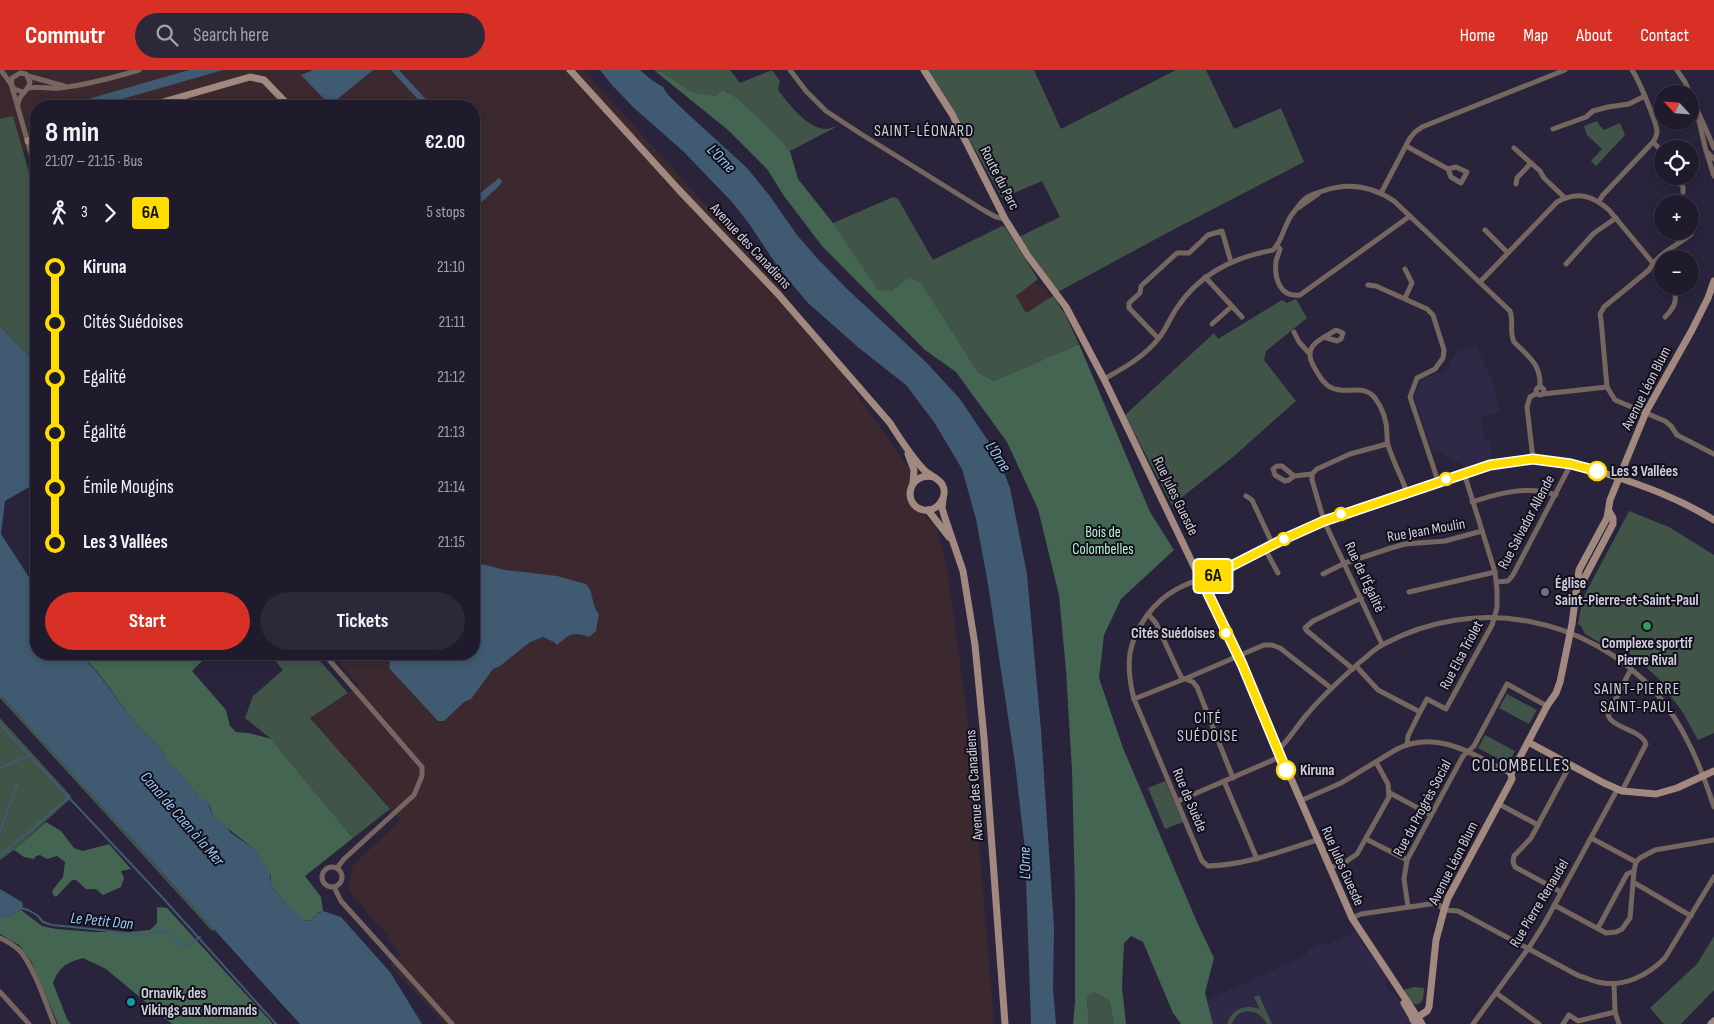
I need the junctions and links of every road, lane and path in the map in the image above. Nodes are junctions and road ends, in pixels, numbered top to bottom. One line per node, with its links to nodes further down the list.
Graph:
1 (1, 70): 11 (street)
2 (139, 70): 13 (street)
3 (570, 70): 72 (street, Avenue des Canadiens)
4 (790, 70): 41 (street)
5 (924, 70): 41 (street, Route du Parc)
6 (1565, 70): 24 (street)
7 (1632, 70): 15 (street)
8 (1677, 70): 12 (street)
9 (18, 71): 10 (street); 11 (street)
10 (28, 76): 13 (street); 14 (street)
11 (12, 85): 14 (street); 18 (street)
12 (1686, 85)
13 (70, 87): 14 (street)
14 (26, 90): 18 (street)
15 (1645, 96): 21 (street); 23 (street)
16 (170, 100): 17 (street)
17 (283, 100)
18 (18, 107): 22 (street)
19 (1699, 115): 27 (street)
20 (1699, 122): 28 (street)
21 (1553, 129)
22 (28, 141): 25 (street)
23 (1653, 142): 38 (street)
24 (1406, 146): 31 (street); 36 (street)
25 (30, 148)
26 (1514, 148): 30 (street)
27 (1714, 148)
28 (1706, 151): 29 (street); 32 (street)
29 (1714, 159)
30 (1531, 163): 33 (street); 37 (street)
31 (1448, 169)
32 (1714, 176)
33 (1516, 184)
34 (1681, 185): 35 (street)
35 (1683, 192)
36 (1381, 193): 39 (street); 44 (street)
37 (1565, 198): 38 (street); 46 (street)
38 (1599, 201): 40 (street)
39 (1410, 216): 47 (street); 54 (street)
40 (1616, 218): 49 (street); 50 (street)
41 (1005, 219): 56 (street, Route du Parc)
42 (1485, 230): 46 (street)
43 (1684, 240): 49 (street)
44 (1277, 246): 45 (street); 47 (street)
45 (1266, 251): 47 (street); 48 (street)
46 (1508, 253): 54 (street)
47 (1276, 260)
48 (1231, 262): 52 (street); 65 (street)
49 (1653, 262): 68 (street)
50 (1566, 264)
51 (1405, 269): 58 (street)
52 (1205, 277): 59 (street); 65 (street)
53 (1714, 281): 70 (street, Avenue Léon Blum)
54 (1480, 282): 69 (street)
55 (1368, 285): 58 (street)
56 (1056, 295): 67 (street, Rue Jules Guesde)
57 (1676, 295): 61 (street)
58 (1405, 298): 81 (street)
59 (1231, 306): 60 (street); 62 (street)
60 (1242, 317)
61 (1664, 317)
62 (1212, 324)
63 (1294, 332): 66 (street)
64 (1324, 337): 66 (street)
65 (1158, 338): 67 (street)
66 (1308, 352): 71 (street)
67 (1104, 380): 99 (street, Rue Jules Guesde)
68 (1607, 387): 69 (street); 70 (street)
69 (1540, 394): 74 (street)
70 (1646, 412): 73 (street); 80 (street, Avenue Léon Blum)
71 (1387, 444): 77 (street); 83 (street)
72 (906, 447): 79 (street, Avenue des Canadiens); 82 (street, Avenue des Canadiens)
73 (1714, 452)
74 (1533, 459): 75 (street); 76 (street)
75 (1571, 464): 80 (street); 84 (street, Rue Salvador Allende)
76 (1464, 473): 81 (street); 87 (street)
77 (1312, 474): 78 (street); 90 (street, Rue de l'Égalité)
78 (1294, 476)
79 (934, 477): 82 (street); 86 (street)
80 (1619, 477): 89 (street); 105 (street, Avenue Léon Blum)
81 (1438, 481): 83 (street)
82 (913, 483): 88 (street)
83 (1407, 492): 90 (street)
84 (1556, 495): 87 (street); 100 (street, Rue Salvador Allende)
85 (1246, 496): 93 (street)
86 (943, 500): 88 (street); 92 (street, Avenue des Canadiens)
87 (1472, 502): 91 (street)
88 (928, 510): 92 (street, Avenue des Canadiens)
89 (1714, 520)
90 (1324, 521): 93 (street); 95 (street, Rue de l'Égalité)
91 (1482, 531): 95 (street, Rue Jean Moulin); 96 (street)
92 (955, 545): 165 (street, Avenue des Canadiens)
93 (1273, 545): 94 (street)
94 (1265, 549): 97 (street); 99 (street)
95 (1345, 563): 98 (street, Rue Jean Moulin); 102 (street, Rue de l'Égalité)
96 (1495, 572): 100 (street); 101 (street)
97 (1278, 573)
98 (1323, 574)
99 (1202, 581): 103 (street, Rue de Suède); 107 (street, Rue Jules Guesde)
100 (1497, 582): 104 (street)
101 (1409, 592)
102 (1362, 598): 106 (street, Rue de l'Égalité); 109 (street)
103 (1148, 614): 111 (street); 113 (street, Rue de Suède)
104 (1495, 617): 105 (street); 106 (street); 115 (street, Rue Elsa Triolet)
105 (1570, 632): 110 (street); 114 (street, Avenue Léon Blum)
106 (1382, 644): 109 (street)
107 (1238, 657): 111 (street); 112 (street); 119 (street, Rue Jules Guesde)
108 (329, 660): 142 (street)
109 (1355, 667): 112 (street); 115 (street)
110 (1631, 669): 124 (street); 127 (street, Rue Pierre Renaudel)
111 (1187, 678): 113 (street); 125 (street)
112 (1331, 688): 119 (street)
113 (1134, 699): 129 (street, Rue de Suède)
114 (1547, 706): 116 (street, Avenue Léon Blum); 118 (street, Rue du Progrès Social)
115 (1420, 712): 117 (street)
116 (1528, 742): 121 (street); 123 (street, Avenue Léon Blum)
117 (1407, 745): 118 (street); 120 (street)
118 (1468, 752): 123 (street); 133 (street, Rue du Progrès Social)
119 (1279, 754): 125 (street); 130 (street, Rue Jules Guesde)
120 (1376, 762): 128 (street); 130 (street)
121 (1570, 765): 127 (street); 134 (street)
122 (1714, 771): 124 (street)
123 (1511, 774): 131 (street, Avenue Léon Blum)
124 (1704, 776): 127 (street); 132 (street)
125 (1233, 778): 126 (street)
126 (1224, 782): 129 (street); 139 (street)
127 (1622, 788): 135 (street, Rue Pierre Renaudel)
128 (1390, 793): 133 (street); 136 (street)
129 (1178, 801): 139 (street, Rue de Suède)
130 (1300, 801): 137 (street, Rue Jules Guesde)
131 (1499, 804): 134 (street); 151 (street, Avenue Léon Blum)
132 (1714, 807)
133 (1432, 815): 140 (street, Rue du Progrès Social)
134 (1538, 825): 148 (street)
135 (1591, 838): 141 (street); 148 (street, Rue Pierre Renaudel)
136 (1366, 839): 140 (street); 143 (street)
137 (1317, 840): 139 (street, Rue de Suède); 143 (street, Rue Jules Guesde)
138 (1714, 840): 141 (street)
139 (1257, 859)
140 (1407, 860): 150 (street, Rue du Progrès Social)
141 (1636, 862): 144 (street)
142 (337, 868): 147 (street); 147 (street)
143 (1330, 868): 153 (street, Rue Jules Guesde)
144 (1634, 871): 146 (street); 154 (street)
145 (1714, 877): 152 (street)
146 (1633, 882): 152 (street); 154 (street)
147 (334, 887): 164 (street)
148 (1561, 892): 149 (street, Rue Pierre Renaudel)
149 (1554, 905): 154 (street); 156 (street, Rue Pierre Renaudel)
150 (1408, 907): 151 (street); 153 (street)
151 (1444, 910): 156 (street); 161 (street, Avenue Léon Blum)
152 (1691, 916): 157 (street)
153 (1352, 918): 161 (street, Rue Jules Guesde)
154 (1598, 928)
155 (0, 938): 163 (street)
156 (1529, 948): 157 (street); 159 (street, Rue Pierre Renaudel)
157 (1614, 984): 160 (street)
158 (0, 992): 162 (street)
159 (1496, 993): 167 (street, Rue Pierre Renaudel); 168 (street)
160 (1615, 1012): 169 (street); 170 (street)
161 (1416, 1020): 166 (street, Rue Jules Guesde)
162 (29, 1024)
163 (54, 1024)
164 (452, 1024)
165 (1005, 1024)
166 (1422, 1024)
167 (1473, 1024)
168 (1539, 1024)
169 (1563, 1024)
170 (1619, 1024)

